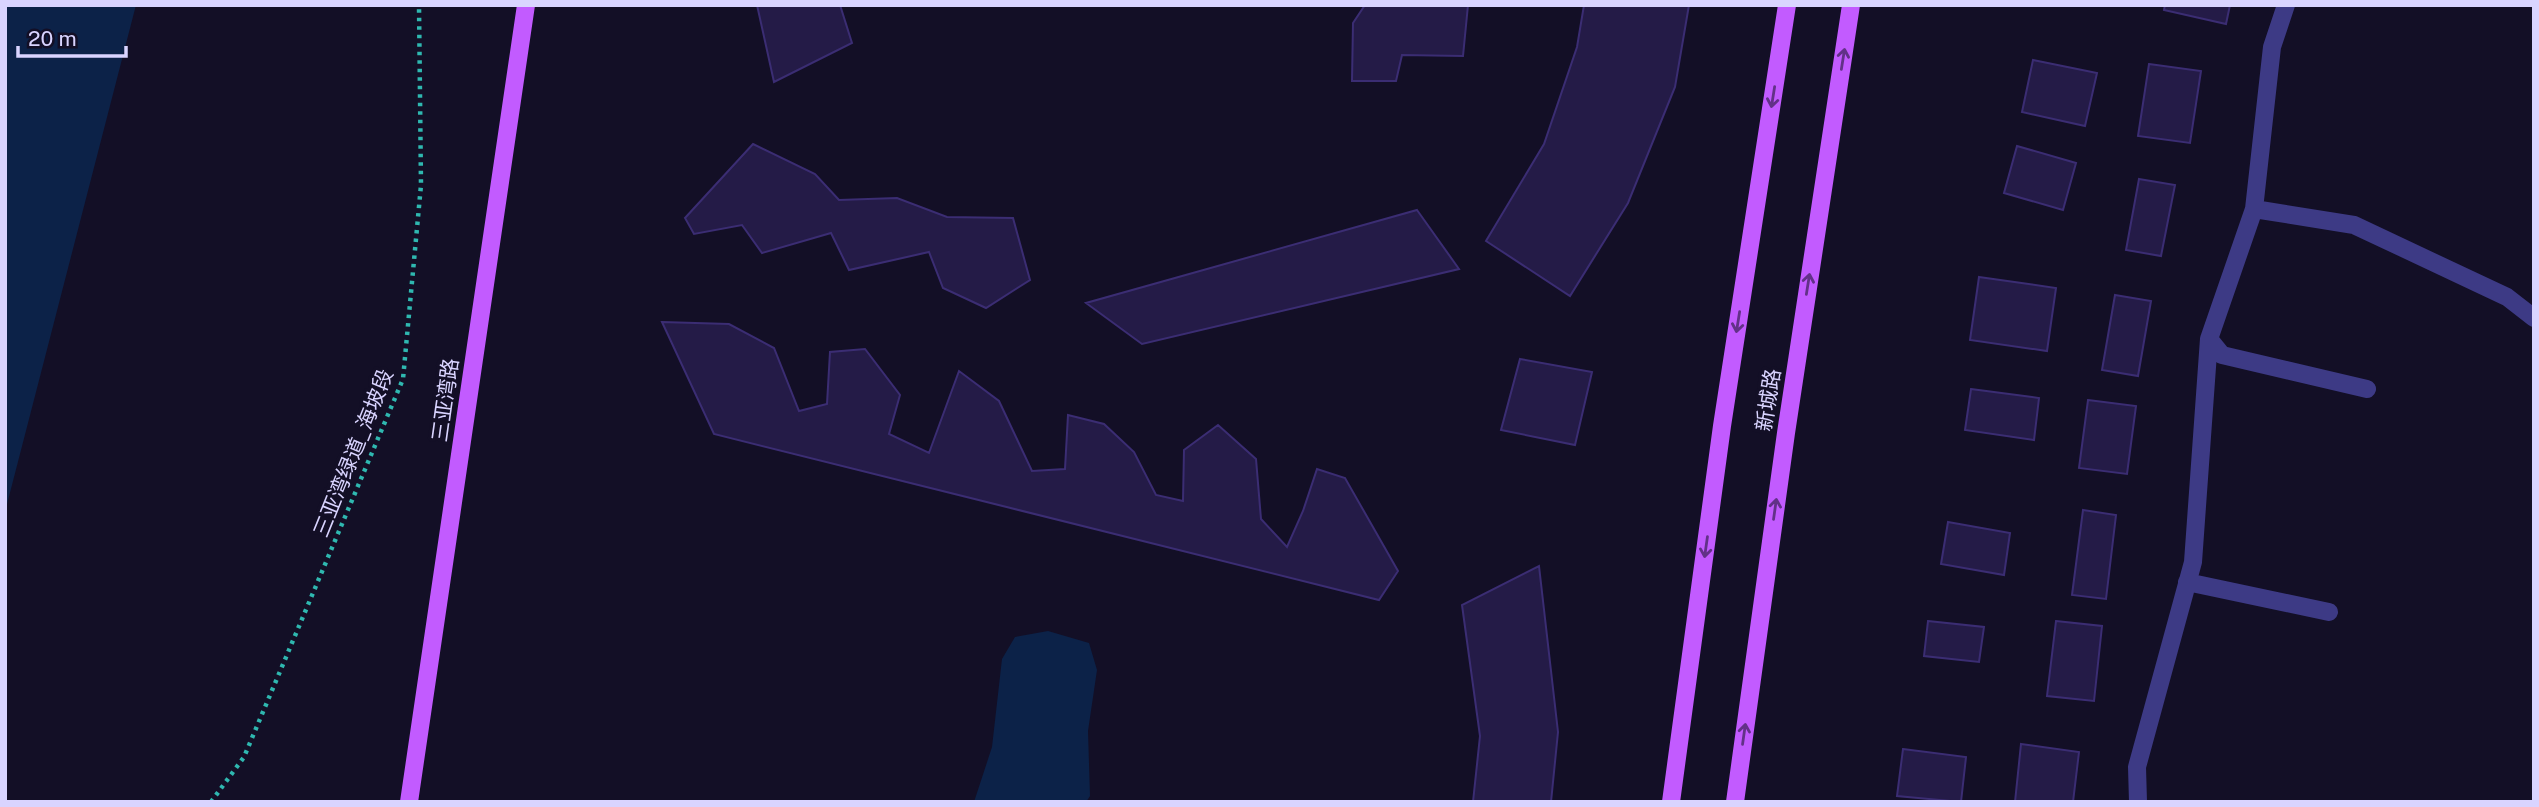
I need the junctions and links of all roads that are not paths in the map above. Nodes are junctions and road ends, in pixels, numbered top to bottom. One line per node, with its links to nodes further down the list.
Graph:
1 (526, 5): 11 (main road, 三亚湾路)
2 (1787, 5): 12 (main road, 新城路, one-way to 12)
3 (1851, 5): 13 (main road, 新城路, one-way to 3)
4 (2286, 5): 5 (lane)
5 (2253, 209): 6 (lane); 7 (lane)
6 (2534, 318)
7 (2209, 339): 8 (lane); 9 (lane)
8 (2367, 389)
9 (2187, 582): 10 (lane); 14 (lane)
10 (2329, 612)
11 (409, 802)
12 (1671, 802)
13 (1735, 802)
14 (2138, 802)

